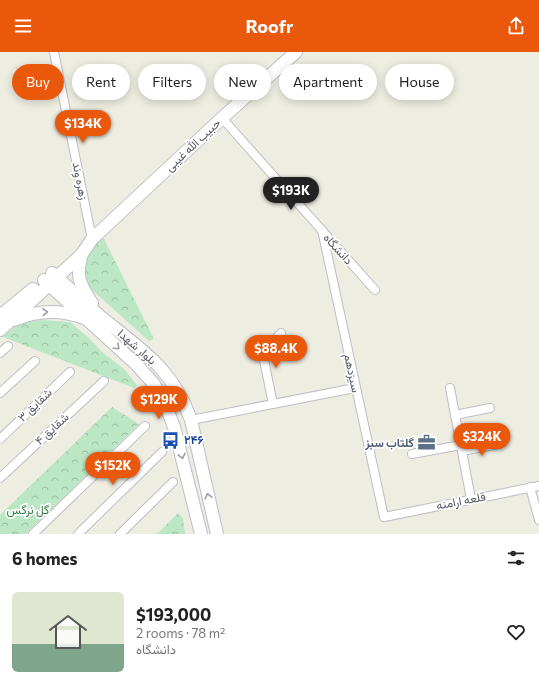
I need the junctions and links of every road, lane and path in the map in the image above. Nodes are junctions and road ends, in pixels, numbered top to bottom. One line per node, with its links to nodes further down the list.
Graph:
1 (54, 52): 5 (street, زهره وند)
2 (296, 52): 3 (street, حبیب الله غیبی)
3 (222, 118): 4 (street, دانشگاه); 5 (street, حبیب الله غیبی)
4 (322, 230): 8 (street, دانشگاه); 18 (street, سیزدهم)
5 (92, 240): 6 (street, حبیب الله غیبی); 7 (street, حبیب الله غیبی)
6 (82, 254): 7 (street, حبیب الله غیبی); 9 (street)
7 (50, 279): 9 (street, بلوار شهدا); 10 (street, بلوار شهدا); 11 (street, حبیب الله غیبی)
8 (375, 290)
9 (101, 316): 24 (street, بلوار شهدا)
10 (89, 320): 11 (street, one-way to 10); 41 (street, بلوار شهدا, one-way to 41)
11 (3, 323)
12 (281, 333): 21 (street)
13 (8, 346): 14 (street)
14 (0, 354)
15 (35, 361): 20 (street)
16 (70, 372): 26 (street, شقایق ۳)
17 (104, 381): 31 (street, شقایق ۴)
18 (356, 388): 21 (street); 36 (street, سیزدهم)
19 (450, 388): 23 (street)
20 (0, 393)
21 (272, 404): 24 (street)
22 (490, 408): 23 (street)
23 (455, 415): 28 (street)
24 (191, 420): 42 (street, بلوار شهدا, one-way to 24)
25 (145, 426): 38 (street)
26 (0, 439)
27 (499, 444): 28 (street)
28 (462, 448): 30 (street); 35 (street)
29 (162, 452): 39 (street)
30 (412, 454)
31 (0, 478)
32 (173, 482): 40 (street)
33 (539, 486): 34 (street, قلعه ارامنه)
34 (530, 487): 35 (street, قلعه ارامنه); 37 (street)
35 (471, 499): 36 (street, قلعه ارامنه)
36 (384, 517)
37 (539, 520)
38 (33, 534)
39 (78, 534)
40 (120, 534)
41 (201, 534)
42 (217, 534)

